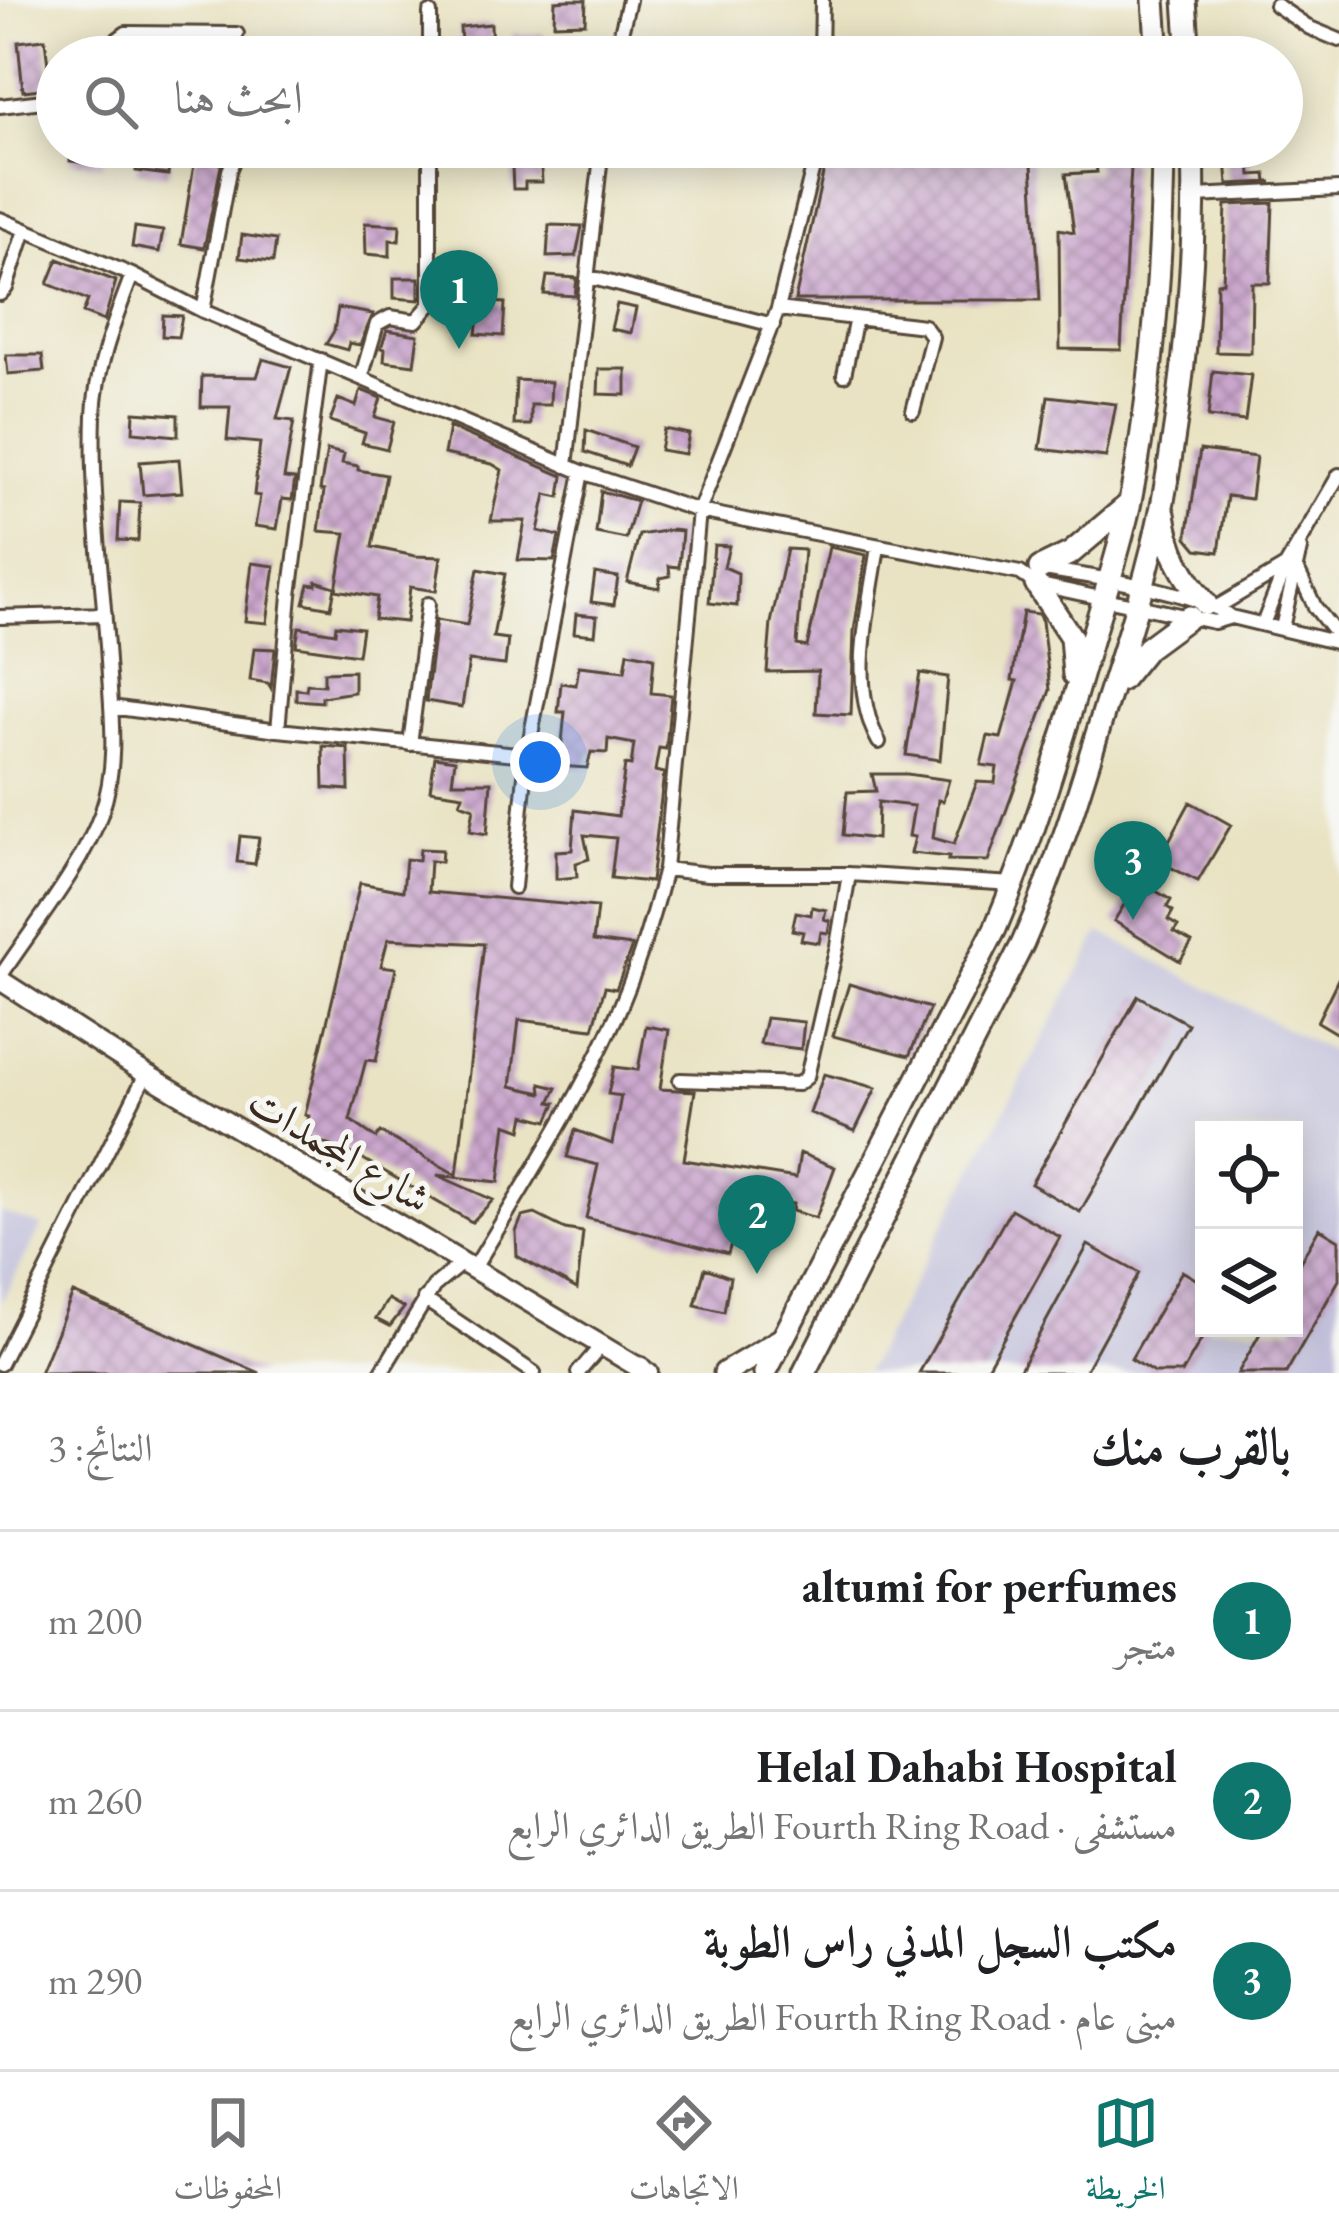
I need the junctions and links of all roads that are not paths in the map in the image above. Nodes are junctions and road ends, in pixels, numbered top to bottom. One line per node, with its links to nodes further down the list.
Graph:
1 (629, 0): 10 (street)
2 (822, 0): 11 (street)
3 (1154, 0): 12 (main road)
4 (1185, 0): 13 (main road)
5 (1276, 5): 14 (street)
6 (430, 13): 9 (street)
7 (237, 34): 8 (street)
8 (122, 36)
9 (430, 36)
10 (620, 36)
11 (821, 36)
12 (1156, 36)
13 (1188, 36)
14 (1339, 40)
15 (36, 102): 16 (street)
16 (0, 106)
17 (230, 168): 31 (street)
18 (430, 168): 35 (street)
19 (600, 168): 28 (street)
20 (813, 168): 30 (street)
21 (1163, 168): 42 (main road)
22 (1194, 168): 24 (main road)
23 (1339, 189): 24 (street)
24 (1195, 196): 41 (main road)
25 (0, 219): 26 (street)
26 (25, 230): 27 (street); 29 (street)
27 (132, 275): 31 (street); 51 (street)
28 (589, 277): 33 (street); 38 (street)
29 (0, 294)
30 (778, 309): 32 (street); 33 (street)
31 (203, 311): 34 (street)
32 (856, 318): 36 (street); 37 (street)
33 (773, 325): 43 (street)
34 (321, 360): 35 (street); 60 (street)
35 (362, 375): 38 (street)
36 (844, 375)
37 (913, 411)
38 (566, 466): 39 (street)
39 (582, 472): 43 (street); 63 (street)
40 (1339, 476): 45 (street)
41 (1163, 499): 48 (main road); 50 (main road)
42 (1129, 504): 46 (main road); 47 (main road)
43 (699, 511): 44 (street); 64 (street)
44 (878, 546): 46 (street); 61 (street)
45 (1291, 566): 50 (street); 54 (street); 55 (street); 56 (street)
46 (1032, 575): 47 (street); 59 (main road)
47 (1106, 590): 48 (street); 59 (main road)
48 (1138, 597): 50 (street); 50 (street); 57 (main road)
49 (428, 604): 62 (street)
50 (1204, 609): 53 (street); 53 (street); 57 (main road)
51 (105, 614): 52 (street); 58 (street)
52 (0, 617)
53 (1231, 617): 54 (street)
54 (1263, 624): 55 (street)
55 (1282, 628): 56 (street)
56 (1339, 640)
57 (1108, 701): 74 (main road)
58 (111, 707): 60 (street); 68 (street)
59 (1068, 720): 66 (main road)
60 (278, 730): 62 (street)
61 (879, 742)
62 (410, 744): 63 (street)
63 (527, 754): 67 (street)
64 (665, 869): 65 (street); 71 (street)
65 (849, 874): 66 (street); 70 (street)
66 (1014, 884): 73 (main road)
67 (514, 887)
68 (0, 978): 69 (main road, شارع المجمدات)
69 (146, 1075): 71 (main road, شارع المجمدات); 76 (street)
70 (680, 1080)
71 (467, 1267): 72 (street); 75 (main road, شارع المجمدات)
72 (424, 1299): 78 (street); 79 (street)
73 (785, 1336): 81 (main road); 82 (main road)
74 (820, 1343): 83 (main road); 84 (main road)
75 (601, 1346): 77 (main road, شارع المجمدات); 80 (street)
76 (0, 1364)
77 (644, 1371)
78 (381, 1373)
79 (534, 1373)
80 (578, 1373)
81 (725, 1373)
82 (765, 1373)
83 (803, 1373)
84 (819, 1373)

